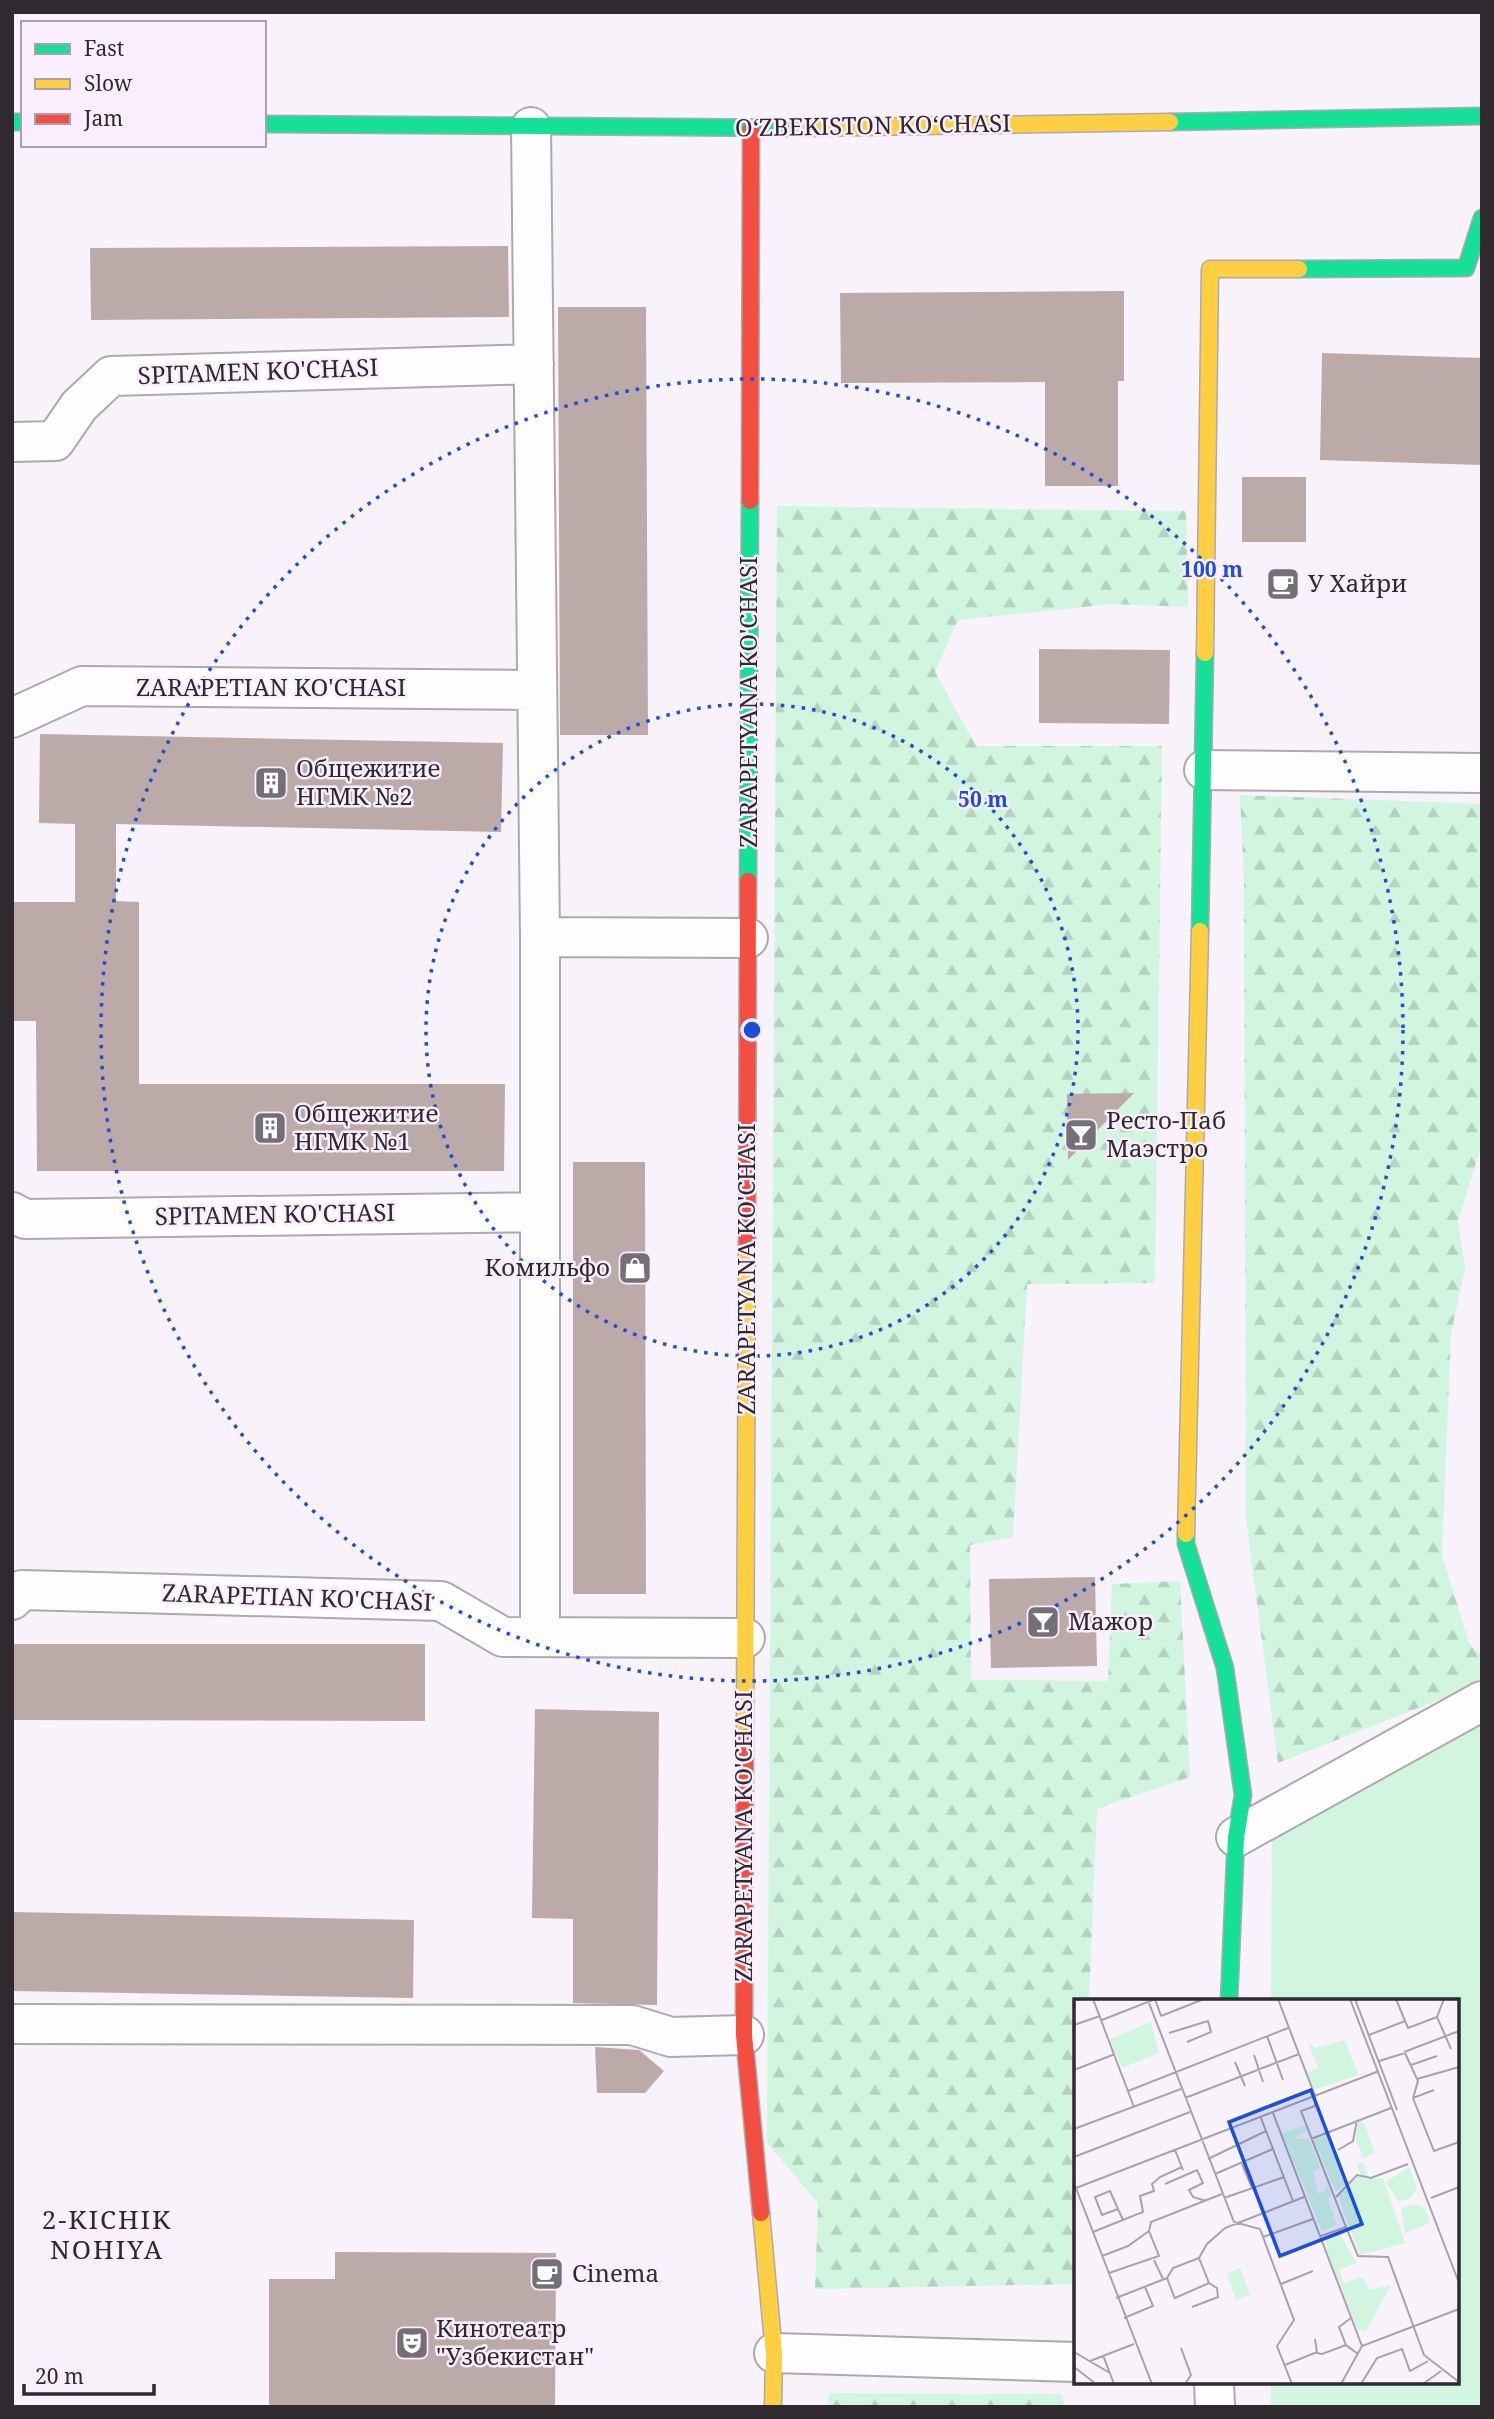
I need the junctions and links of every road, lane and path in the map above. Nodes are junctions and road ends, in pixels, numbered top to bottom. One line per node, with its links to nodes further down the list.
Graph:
1 (1482, 116): 4 (street, O‘ZBEKISTON KO‘CHASI)
2 (266, 124): 3 (street, O‘ZBEKISTON KO‘CHASI)
3 (531, 127): 4 (street, O‘ZBEKISTON KO‘CHASI); 6 (street)
4 (751, 129): 13 (street, ZARAPETYANA KO'CHASI)
5 (1482, 218): 10 (street)
6 (534, 364): 7 (street, SPITAMEN KO'CHASI); 8 (street)
7 (12, 442)
8 (537, 690): 9 (street, ZARAPETIAN KO'CHASI); 12 (street)
9 (12, 718)
10 (1204, 770): 11 (street); 20 (street)
11 (1482, 773)
12 (540, 937): 13 (street); 15 (street)
13 (748, 938): 18 (street, ZARAPETYANA KO'CHASI)
14 (12, 1212): 15 (street, SPITAMEN KO'CHASI)
15 (540, 1212): 17 (street)
16 (12, 1600): 17 (street, ZARAPETIAN KO'CHASI)
17 (540, 1637): 18 (street, ZARAPETIAN KO'CHASI)
18 (745, 1638): 23 (street, ZARAPETYANA KO'CHASI)
19 (1482, 1702): 20 (street)
20 (1236, 1837): 21 (street)
21 (1229, 1999)
22 (12, 2024): 23 (street)
23 (744, 2035): 24 (street, ZARAPETYANA KO'CHASI)
24 (774, 2353): 25 (street); 27 (street, ZARAPETYANA KO'CHASI)
25 (1074, 2362)
26 (1214, 2384): 28 (street)
27 (773, 2407)
28 (1215, 2407)

